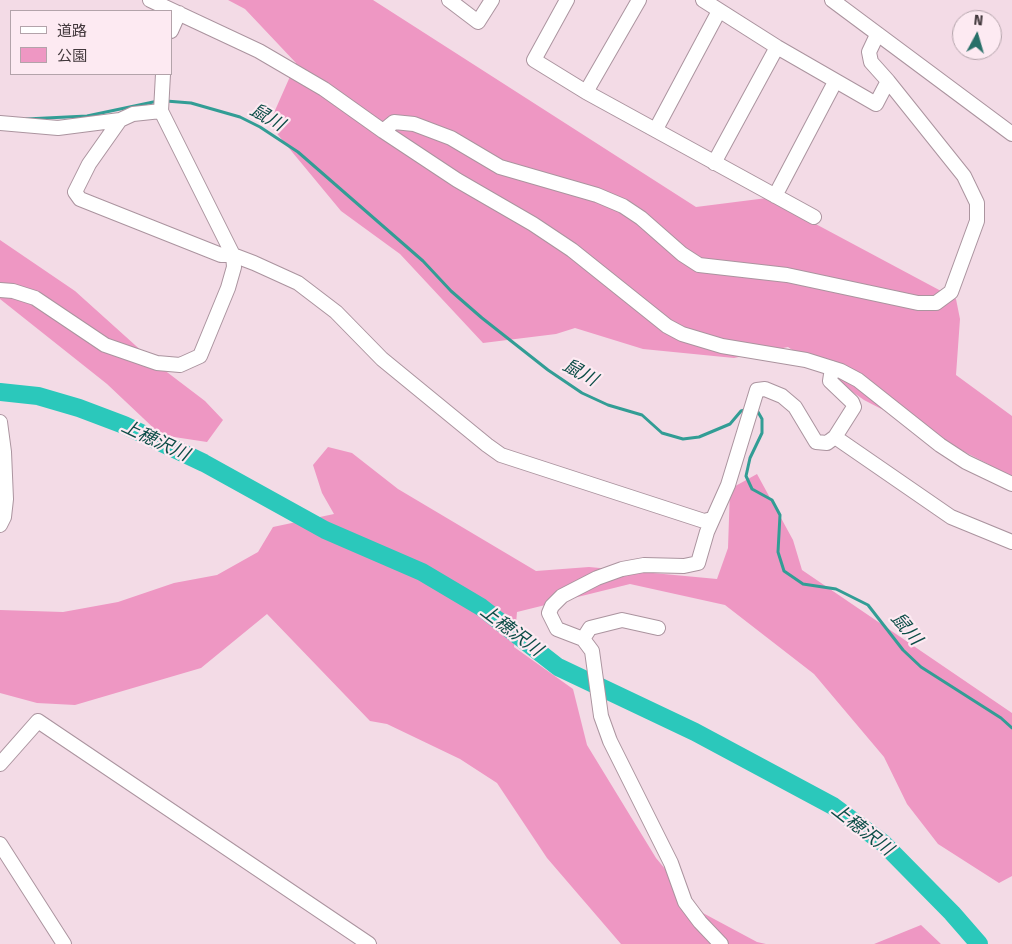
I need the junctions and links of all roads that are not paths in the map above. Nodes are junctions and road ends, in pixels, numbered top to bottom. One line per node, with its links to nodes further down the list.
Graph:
1 (150, 0): 9 (street)
2 (450, 0): 3 (street)
3 (492, 0)
4 (567, 0): 16 (street)
5 (639, 0): 16 (street)
6 (703, 0): 8 (street)
7 (832, 0): 11 (street)
8 (719, 11): 12 (street); 20 (street)
9 (179, 13): 10 (street); 21 (street)
10 (172, 29)
11 (878, 35): 14 (street); 22 (street)
12 (777, 47): 15 (street); 23 (street)
13 (163, 75): 17 (street)
14 (888, 81): 15 (street); 21 (street)
15 (835, 82): 24 (street)
16 (586, 92): 20 (street)
17 (161, 104): 18 (street); 26 (street)
18 (120, 120): 19 (street); 26 (street)
19 (0, 123)
20 (656, 129): 23 (street)
21 (383, 131): 28 (street)
22 (1012, 134)
23 (714, 163): 24 (street)
24 (775, 196): 25 (street)
25 (814, 217)
26 (233, 255): 27 (street); 32 (street)
27 (0, 290)
28 (832, 368): 30 (street); 31 (street)
29 (0, 422): 33 (street)
30 (835, 437): 32 (street); 34 (street)
31 (1012, 484)
32 (712, 519): 36 (street)
33 (0, 525)
34 (1012, 542)
35 (658, 628): 36 (street)
36 (583, 639): 41 (street)
37 (0, 764): 40 (street)
38 (0, 844): 39 (street)
39 (64, 944)
40 (369, 944)
41 (721, 944)

